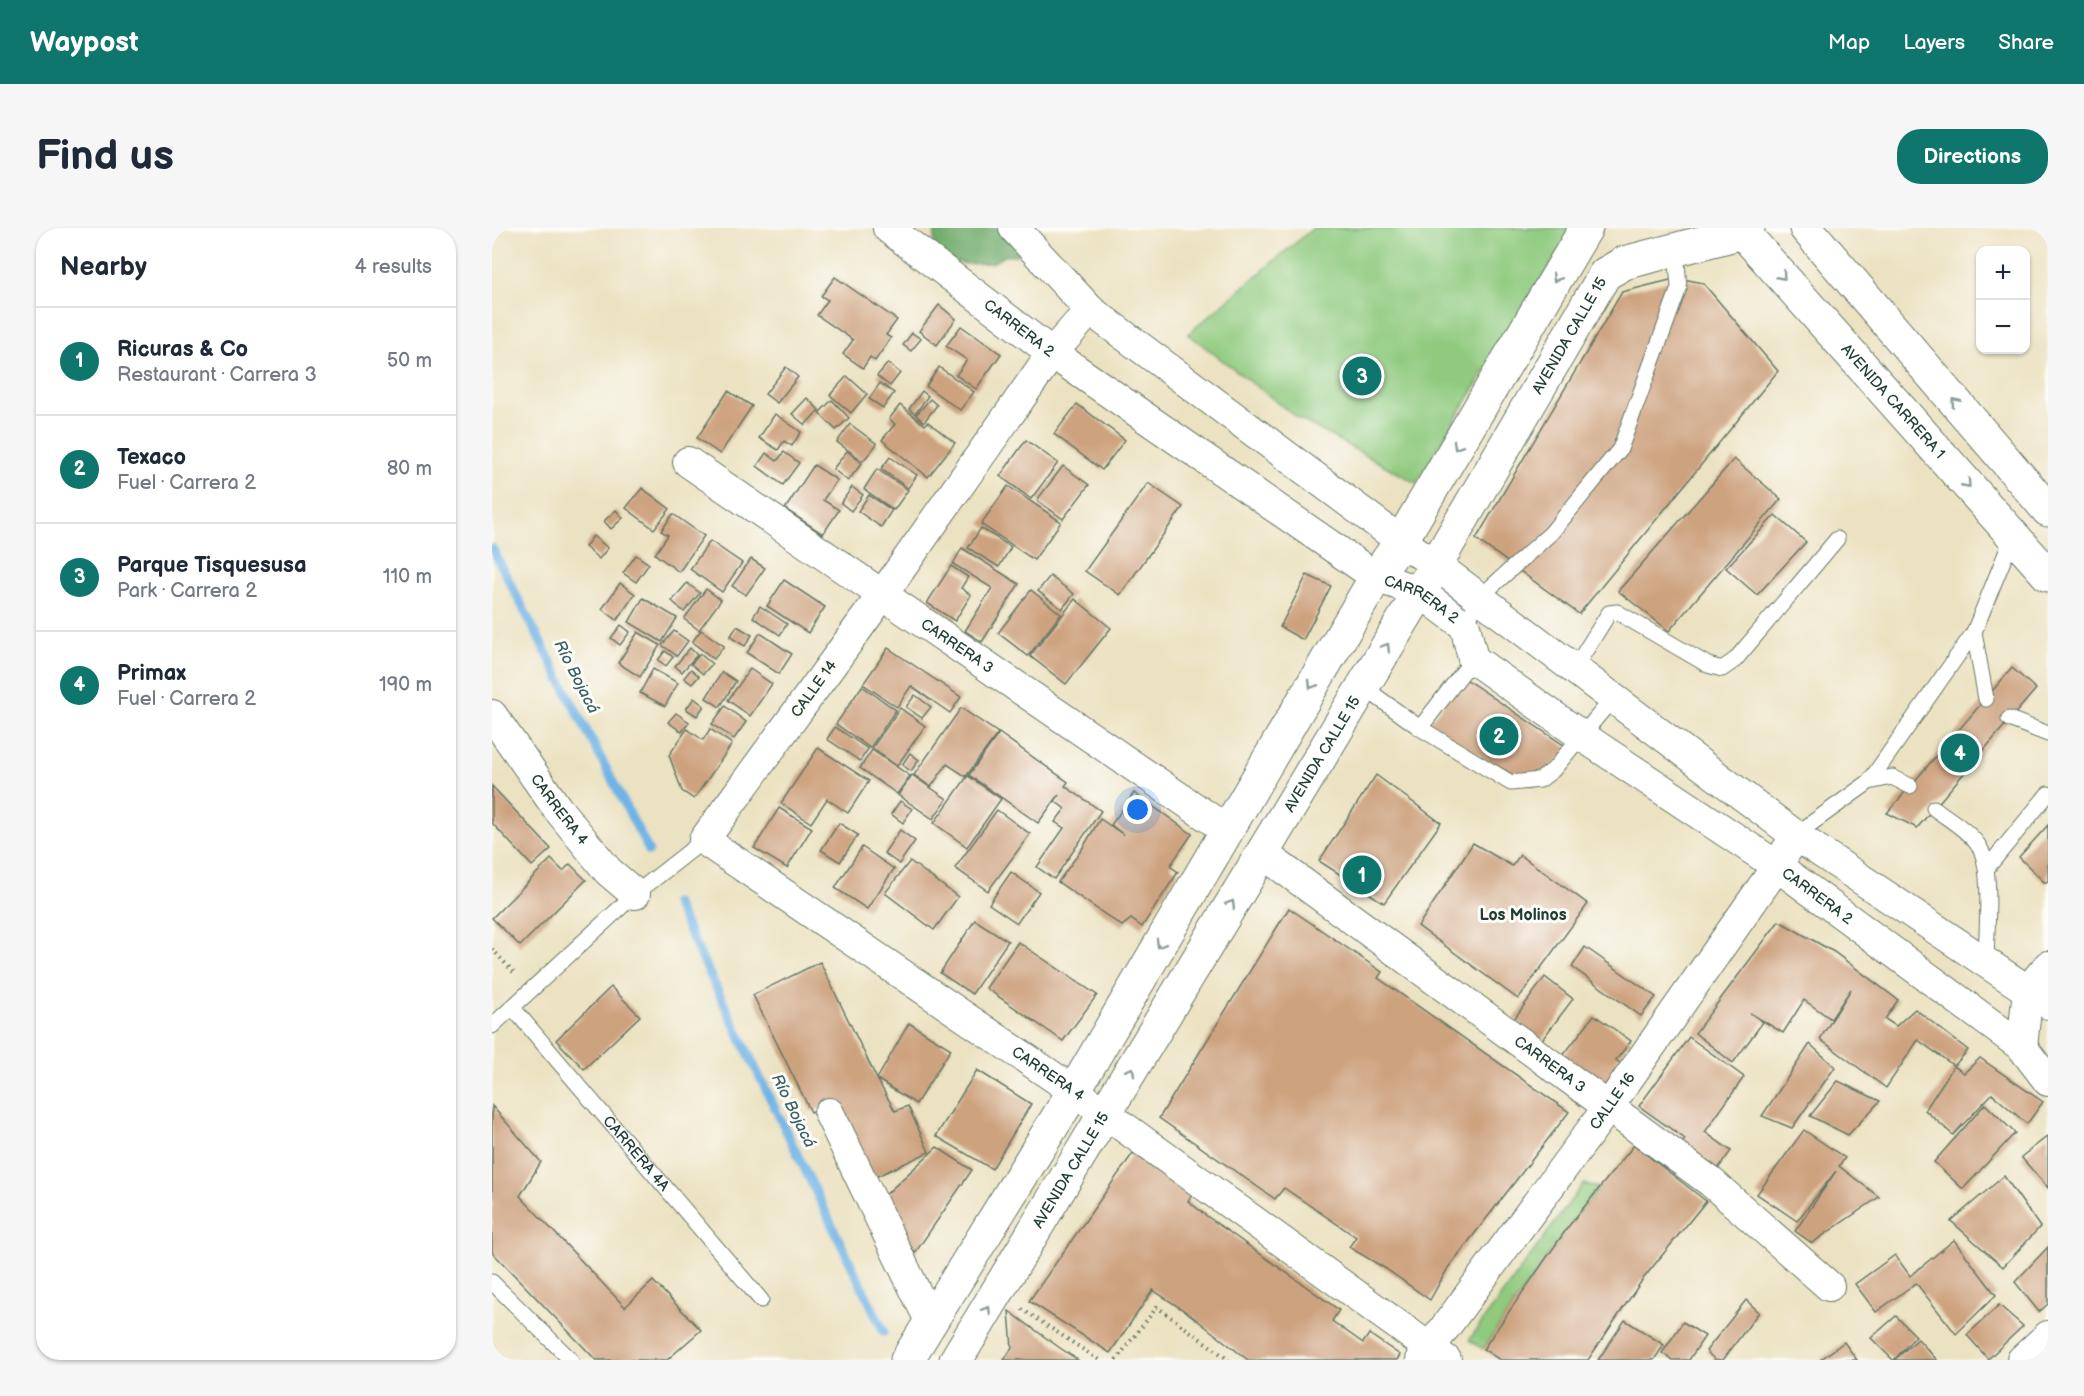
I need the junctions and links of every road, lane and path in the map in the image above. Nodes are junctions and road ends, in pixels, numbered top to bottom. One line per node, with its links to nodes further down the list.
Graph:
1 (888, 228): 8 (street, CARRERA 2)
2 (1014, 228): 7 (street, CARRERA 2)
3 (1586, 228): 13 (main road, one-way to 13)
4 (1806, 228): 10 (main road, one-way to 4)
5 (1743, 229): 6 (main road, AVENIDA CALLE 15); 11 (main road, AVENIDA CARRERA 1, one-way to 11)
6 (1676, 249): 16 (main road, AVENIDA CALLE 15); 18 (lane)
7 (1090, 310): 8 (street, CALLE 14); 13 (street, CARRERA 2)
8 (1052, 353): 15 (street, CARRERA 2); 17 (street, CALLE 14)
9 (688, 462): 17 (street, CARRERA 3)
10 (2048, 510)
11 (2013, 536): 14 (main road, AVENIDA CARRERA 1); 20 (lane)
12 (1837, 539): 22 (lane)
13 (1401, 541): 15 (main road); 16 (street, CARRERA 2)
14 (2048, 575)
15 (1376, 577): 16 (street, CARRERA 2); 35 (main road, one-way to 35)
16 (1428, 578): 18 (street, CARRERA 2); 19 (street, CARRERA 2); 23 (main road, AVENIDA CALLE 15, one-way to 16)
17 (883, 594): 35 (street, CARRERA 3); 37 (street, CALLE 14)
18 (1479, 598): 19 (lane); 22 (street, CARRERA 2)
19 (1465, 626): 21 (street, CARRERA 2)
20 (1974, 632): 25 (lane); 31 (lane)
21 (1473, 659): 28 (lane); 30 (street, CARRERA 2)
22 (1574, 669): 24 (street, CARRERA 2)
23 (1362, 686): 28 (lane); 38 (main road, AVENIDA CALLE 15)
24 (1613, 698): 30 (lane); 36 (street, CARRERA 2)
25 (1986, 699)
26 (492, 716): 41 (street, CARRERA 4)
27 (2010, 719): 29 (lane)
28 (1420, 728): 30 (lane)
29 (2048, 734)
30 (1582, 736): 39 (street, CARRERA 2)
31 (1869, 782): 32 (lane); 36 (lane)
32 (1910, 786)
33 (2048, 794): 40 (lane)
34 (1934, 808): 40 (lane)
35 (1227, 830): 51 (main road, one-way to 51)
36 (1796, 835): 39 (street, CALLE 16); 43 (street, CARRERA 2)
37 (704, 840): 41 (lane, CALLE 14); 51 (street, CARRERA 4)
38 (1263, 853): 52 (street, CARRERA 3); 54 (main road, AVENIDA CALLE 15, one-way to 38)
39 (1777, 866): 49 (street, CARRERA 2); 52 (street, CALLE 16)
40 (1987, 868): 43 (lane)
41 (634, 894): 45 (lane, CALLE 14)
42 (492, 949): 45 (path)
43 (1986, 963): 46 (street, CARRERA 2)
44 (2048, 966): 46 (street)
45 (531, 990): 47 (lane, CALLE 14)
46 (2038, 997): 49 (street)
47 (512, 1007): 48 (lane, CALLE 14); 58 (lane, CARRERA 4A)
48 (492, 1026)
49 (2022, 1047): 50 (street, CARRERA 2)
50 (2048, 1081)
51 (1074, 1091): 54 (street, CARRERA 4); 60 (main road)
52 (1610, 1107): 56 (street, CARRERA 3); 61 (street, CALLE 16)
53 (829, 1113): 60 (street)
54 (1104, 1114): 57 (main road, AVENIDA CALLE 15); 61 (street, CARRERA 4)
55 (492, 1282): 62 (lane)
56 (1828, 1286)
57 (997, 1293): 63 (main road, AVENIDA CALLE 15, one-way to 57); 64 (path)
58 (761, 1300)
59 (2048, 1336): 67 (street)
60 (918, 1341)
61 (1432, 1356)
62 (571, 1360)
63 (956, 1360)
64 (1100, 1360)
65 (1116, 1360): 66 (path)
66 (1229, 1360)
67 (2022, 1360)

